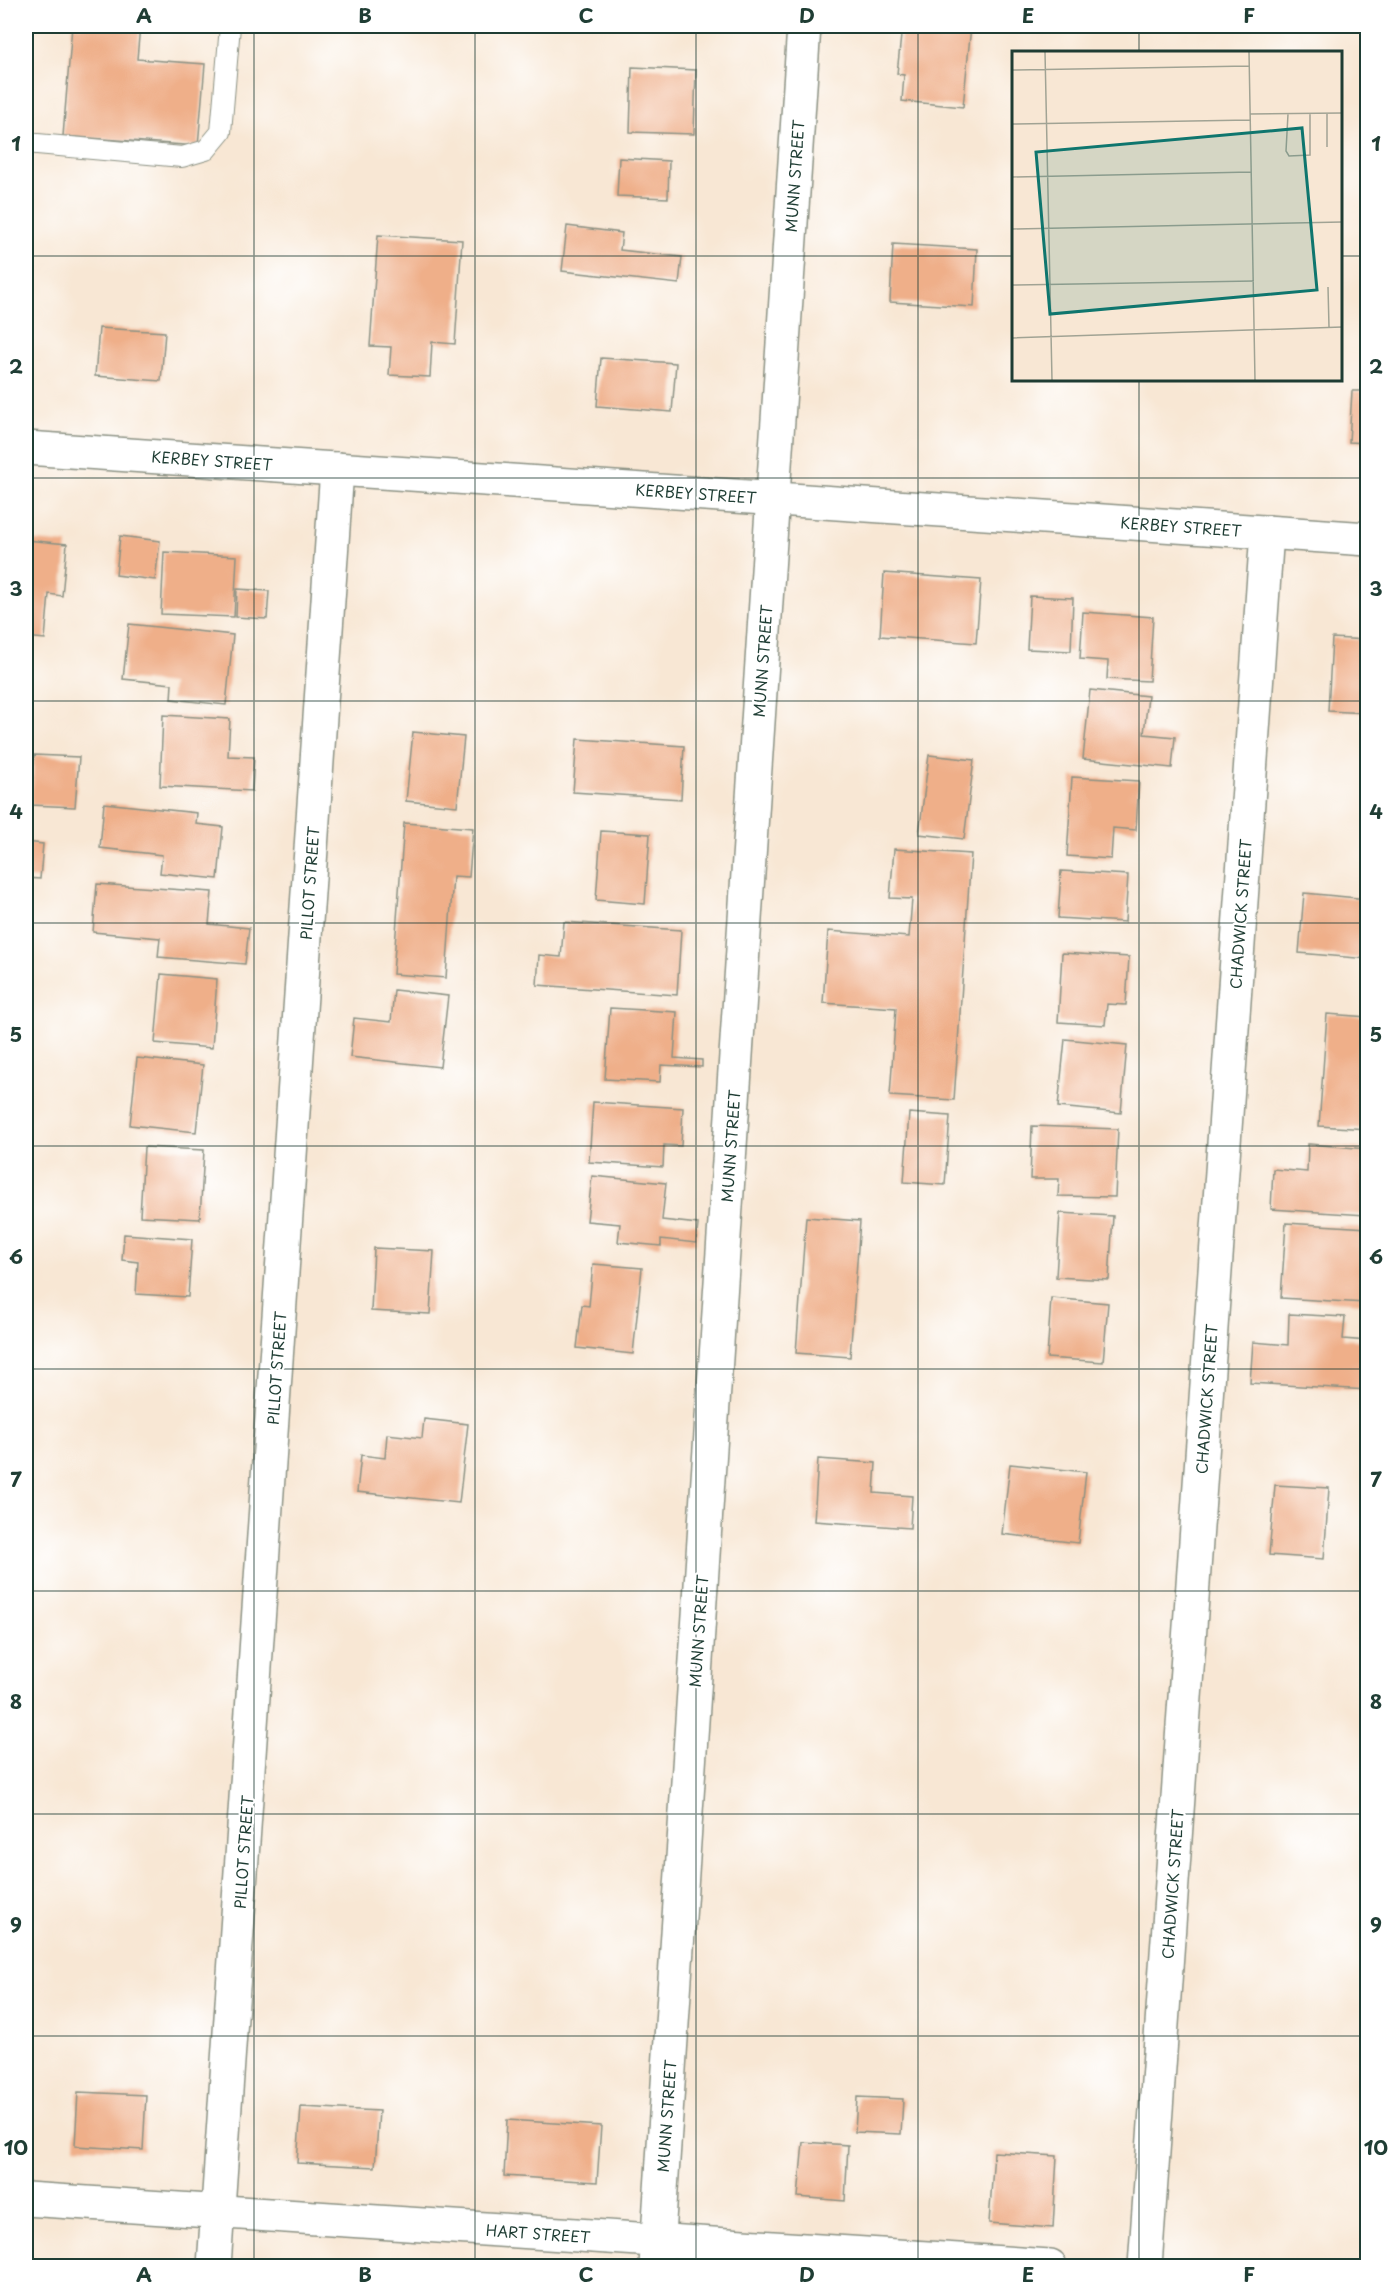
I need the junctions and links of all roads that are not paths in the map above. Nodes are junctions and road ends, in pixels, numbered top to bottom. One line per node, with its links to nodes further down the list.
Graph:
1 (230, 26): 3 (lane)
2 (804, 26): 6 (street, MUNN STREET)
3 (26, 143)
4 (26, 447): 5 (street, KERBEY STREET)
5 (337, 469): 6 (street, KERBEY STREET); 10 (street, PILLOT STREET)
6 (773, 499): 7 (street, KERBEY STREET); 11 (street, MUNN STREET)
7 (1267, 532): 8 (street, KERBEY STREET); 14 (street, CHADWICK STREET)
8 (1368, 539)
9 (26, 2199): 10 (street, HART STREET)
10 (218, 2211): 11 (street, HART STREET); 12 (street, PILLOT STREET)
11 (657, 2254): 13 (street, HART STREET)
12 (214, 2266)
13 (1050, 2266)
14 (1144, 2266)

